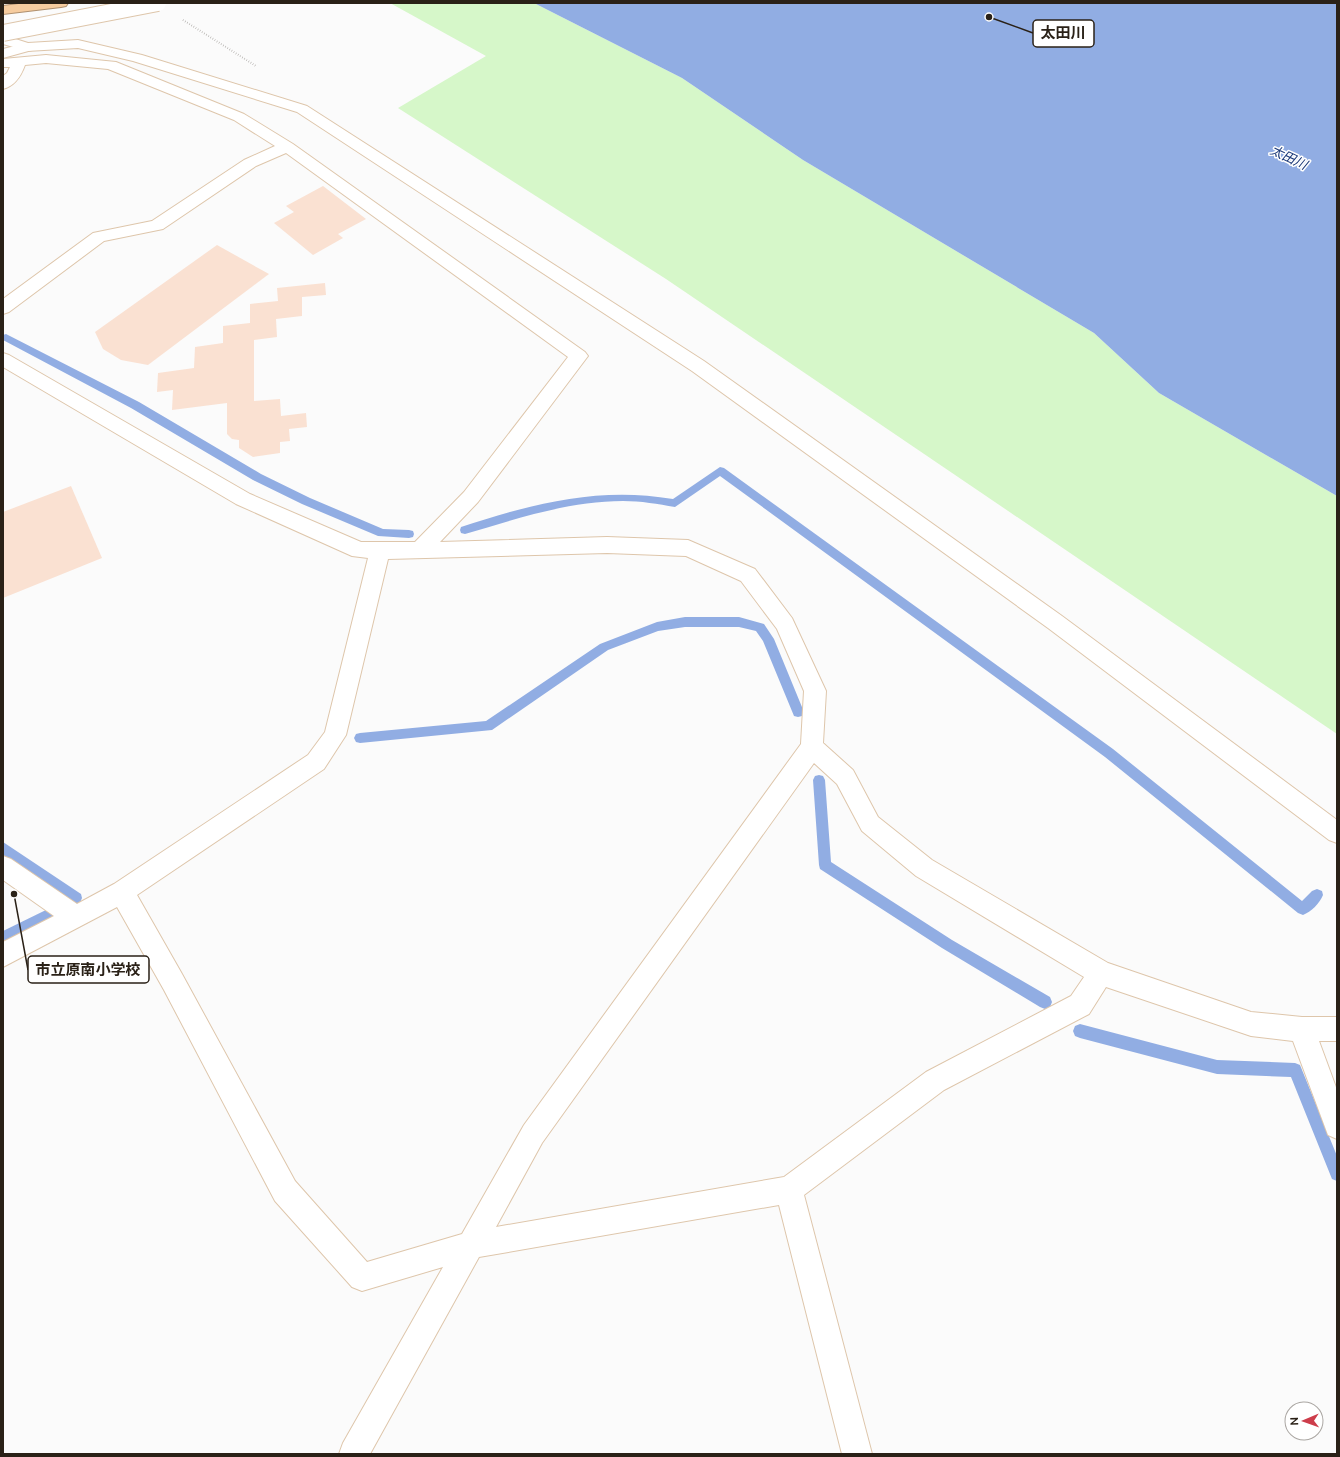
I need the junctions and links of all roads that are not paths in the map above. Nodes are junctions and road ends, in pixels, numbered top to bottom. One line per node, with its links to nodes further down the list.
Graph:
1 (61, 3): 3 (highway)
2 (158, 3): 4 (street, bridge)
3 (3, 10)
4 (3, 32)
5 (3, 39): 7 (street)
6 (3, 54): 7 (street)
7 (16, 58): 8 (street); 9 (street); 15 (street)
8 (3, 84)
9 (287, 148): 10 (street); 12 (street)
10 (3, 308)
11 (3, 359): 13 (street)
12 (420, 550): 13 (street); 14 (street)
13 (380, 551): 17 (street)
14 (812, 747): 20 (street); 25 (street)
15 (1337, 833)
16 (3, 867): 18 (street)
17 (122, 892): 18 (street); 25 (street)
18 (76, 917): 19 (street)
19 (3, 955)
20 (1101, 973): 21 (street); 24 (street)
21 (1302, 1029): 22 (street); 23 (street)
22 (1337, 1029)
23 (1337, 1126)
24 (789, 1190): 25 (street); 27 (street)
25 (471, 1245): 26 (street)
26 (354, 1454)
27 (857, 1454)

